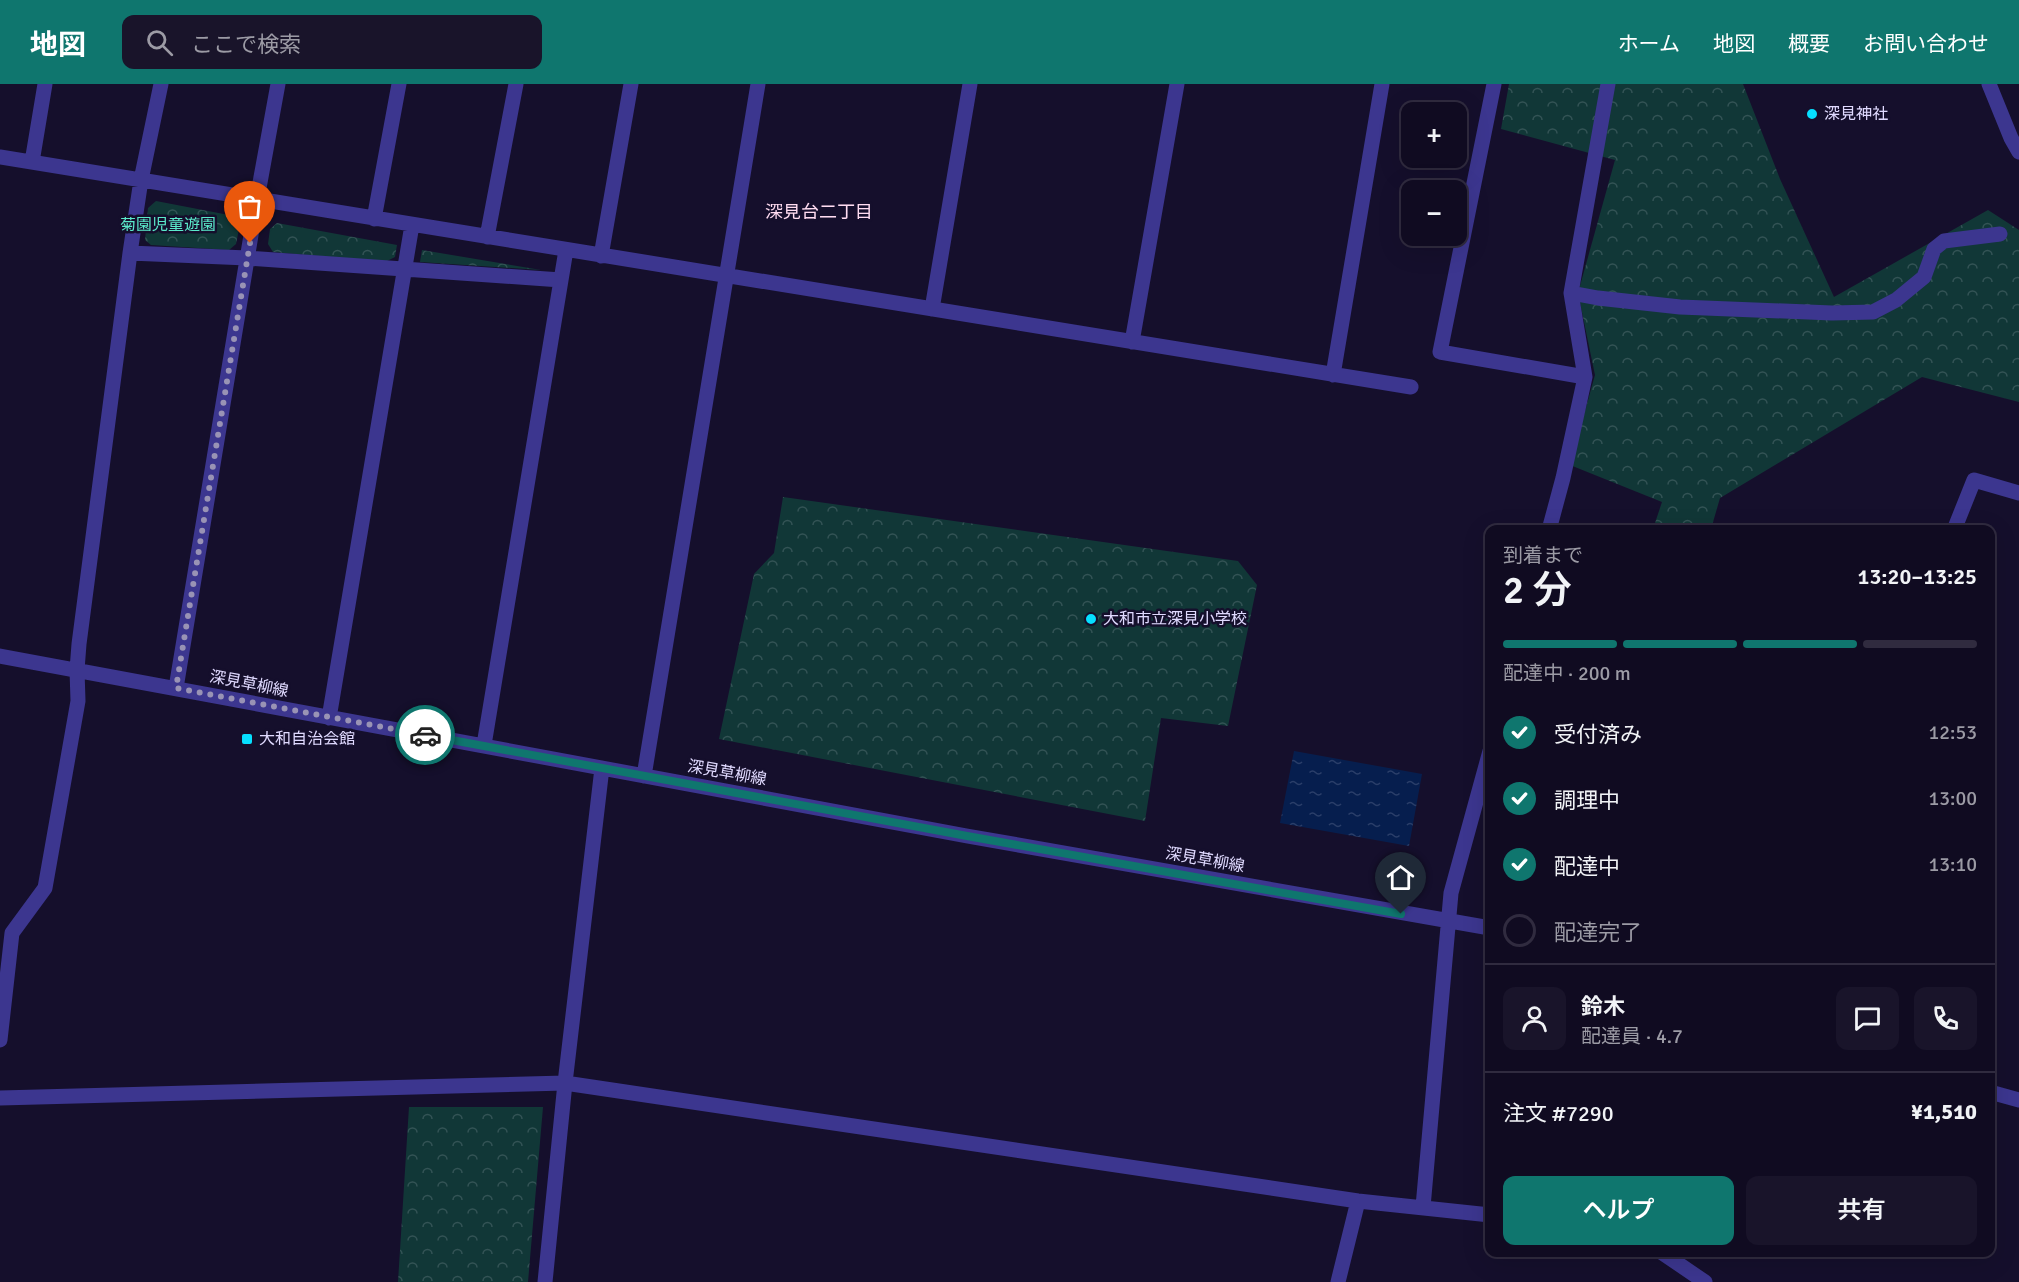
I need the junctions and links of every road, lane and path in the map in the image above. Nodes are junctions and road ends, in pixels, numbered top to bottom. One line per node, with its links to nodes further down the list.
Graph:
1 (45, 84): 16 (street)
2 (161, 84): 17 (street)
3 (278, 84): 18 (street)
4 (399, 84): 19 (street)
5 (516, 84): 22 (street)
6 (631, 84): 25 (street)
7 (758, 84): 28 (street)
8 (970, 84): 31 (street)
9 (1177, 84): 32 (street)
10 (1383, 84): 33 (street)
11 (1494, 84): 34 (street)
12 (1608, 84): 30 (street)
13 (1989, 84): 14 (street)
14 (2019, 152)
15 (0, 157): 16 (street)
16 (32, 162): 17 (street)
17 (141, 180): 18 (street); 24 (street)
18 (256, 200): 19 (street); 26 (street)
19 (374, 219): 20 (street)
20 (412, 225): 22 (street); 27 (street)
21 (2000, 234): 30 (street)
22 (487, 237): 23 (street)
23 (566, 250): 25 (street); 29 (street)
24 (130, 253): 26 (street); 40 (street)
25 (601, 256): 28 (street)
26 (247, 258): 27 (street); 41 (street)
27 (405, 269): 29 (street); 42 (street)
28 (726, 276): 31 (street); 46 (street)
29 (561, 280): 43 (street)
30 (1571, 292): 34 (street)
31 (932, 309): 32 (street)
32 (1132, 342): 33 (street)
33 (1333, 375): 35 (street)
34 (1585, 377): 37 (street)
35 (1411, 387)
36 (2019, 493): 38 (street)
37 (1551, 525)
38 (1956, 525)
39 (0, 656): 40 (street, 深見草柳線)
40 (77, 670): 41 (street, 深見草柳線); 49 (street)
41 (176, 688): 42 (street, 深見草柳線)
42 (329, 718): 43 (street, 深見草柳線)
43 (484, 745): 44 (street, 深見草柳線)
44 (602, 768): 46 (street, 深見草柳線); 50 (street)
45 (1485, 770): 47 (street)
46 (644, 776): 47 (street, 深見草柳線)
47 (1447, 922): 48 (street, 深見草柳線); 55 (street)
48 (1485, 927)
49 (0, 1040)
50 (565, 1083): 52 (street); 54 (street); 58 (street)
51 (1995, 1093): 53 (street)
52 (0, 1098)
53 (2019, 1100)
54 (1358, 1201): 55 (street); 59 (street)
55 (1423, 1207): 56 (street)
56 (1485, 1214)
57 (1668, 1257): 60 (street)
58 (545, 1282)
59 (1338, 1282)
60 (1705, 1282)

